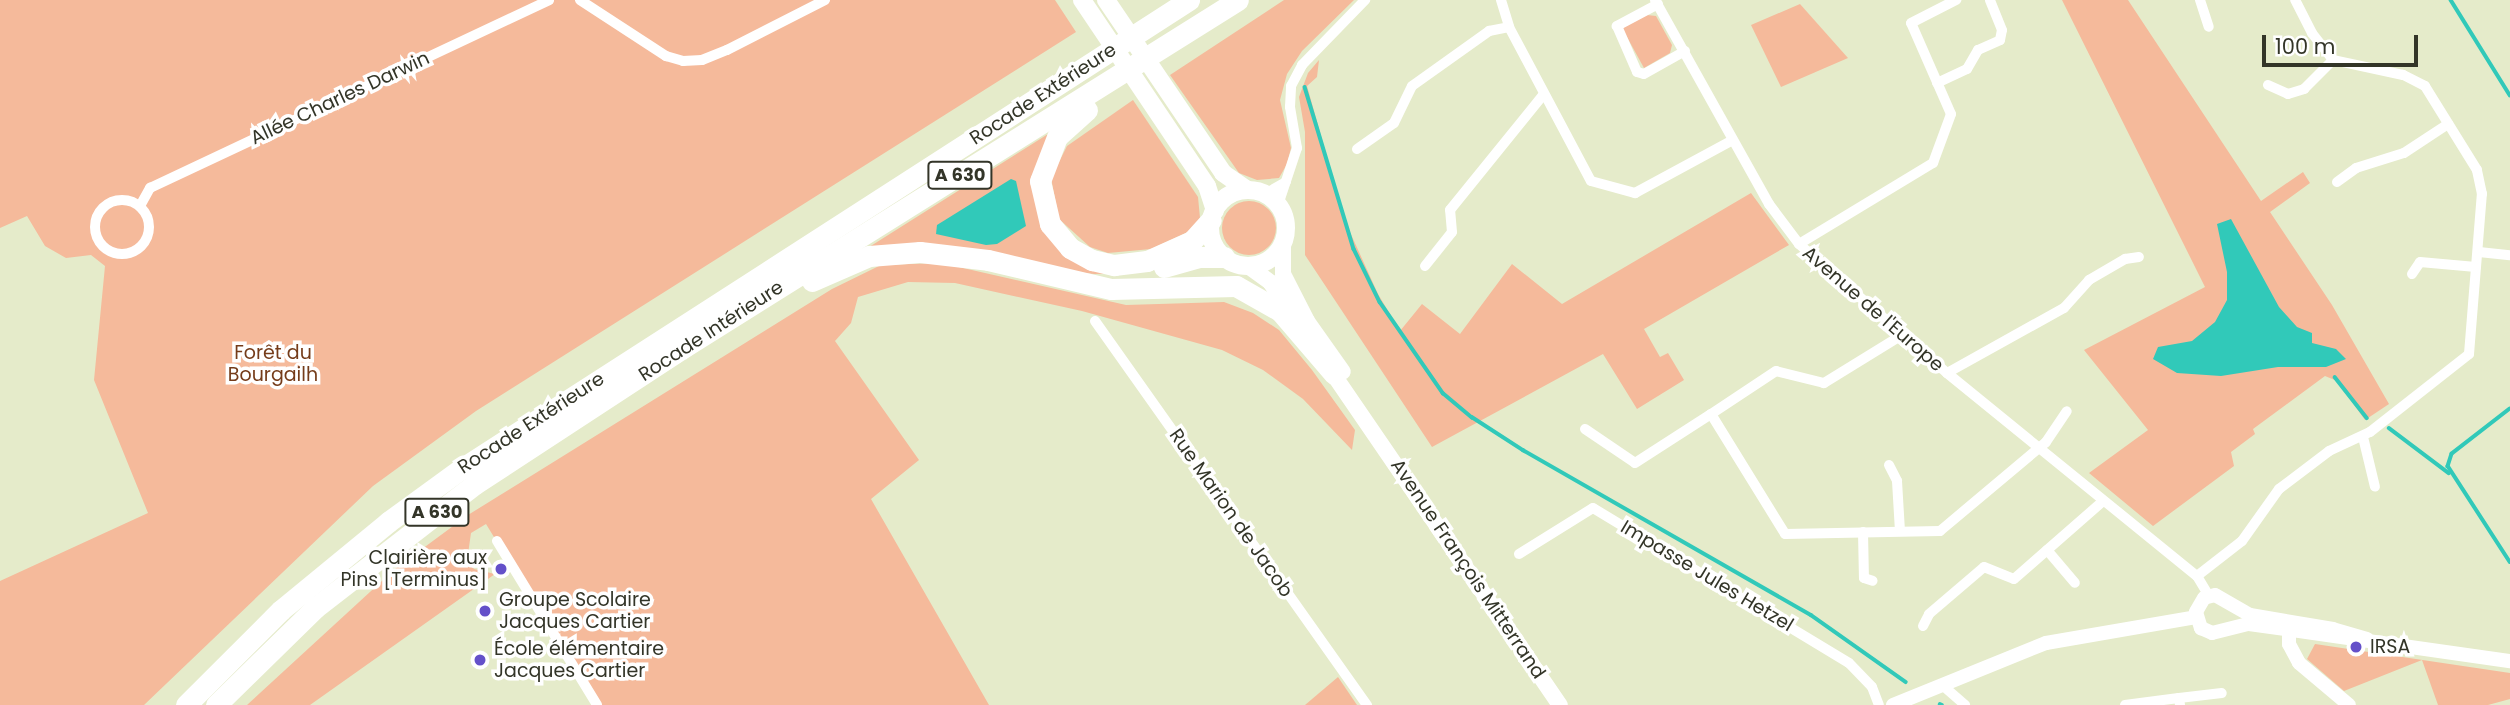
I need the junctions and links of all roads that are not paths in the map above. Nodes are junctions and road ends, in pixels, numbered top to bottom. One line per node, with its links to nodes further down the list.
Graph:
1 (550, 0): 30 (street, Allée Charles Darwin)
2 (580, 0): 3 (street)
3 (825, 0)
4 (1082, 0): 31 (main road)
5 (1166, 0): 18 (highway)
6 (1189, 0): 18 (highway, Rocade Extérieure / A 630)
7 (1238, 0): 31 (highway); 45 (highway, Rocade Intérieure / A 630)
8 (1365, 0): 27 (street)
9 (1501, 0): 16 (street)
10 (1956, 0): 21 (street)
11 (1990, 0): 21 (street)
12 (2200, 0): 17 (street)
13 (2295, 0): 20 (street)
14 (1656, 2): 19 (street, Avenue de l'Europe); 19 (street)
15 (1108, 3): 29 (main road)
16 (1509, 27): 23 (street); 26 (street)
17 (2209, 27)
18 (1111, 50): 79 (highway, Rocade Extérieure / A 630)
19 (1685, 51): 25 (street, Avenue de l'Europe)
20 (2333, 60): 22 (street); 24 (street)
21 (1937, 83): 33 (street)
22 (2268, 85)
23 (1544, 93): 25 (street); 39 (street)
24 (2448, 124): 28 (street); 34 (street)
25 (1733, 140): 33 (street, Avenue de l'Europe)
26 (1357, 149)
27 (1286, 182): 29 (street); 29 (street)
28 (2337, 182)
29 (1263, 196): 31 (main road); 32 (main road, Avenue François Mitterrand)
30 (140, 206): 30 (street)
31 (1213, 216): 36 (main road)
32 (1283, 244): 38 (main road); 52 (main road, Avenue François Mitterrand)
33 (1799, 244): 44 (street, Avenue de l'Europe)
34 (2479, 252): 35 (street); 40 (street)
35 (2510, 255)
36 (1224, 257): 38 (main road, Avenue François Mitterrand); 42 (highway)
37 (2138, 257): 46 (street)
38 (1248, 266): 47 (main road, Avenue François Mitterrand)
39 (1425, 266)
40 (2476, 267): 41 (street); 51 (street)
41 (2412, 274)
42 (1087, 281): 45 (highway); 47 (highway)
43 (1095, 321): 82 (street, Rue Marion de Jacob)
44 (1902, 335): 46 (street, Avenue de l'Europe); 49 (street)
45 (681, 349): 80 (highway, Rocade Intérieure / A 630)
46 (1947, 373): 53 (street, Avenue de l'Europe)
47 (1334, 374): 52 (main road, Avenue François Mitterrand)
48 (2067, 411): 53 (street)
49 (1711, 414): 50 (street); 58 (street)
50 (1585, 429)
51 (2363, 436): 55 (street); 62 (street)
52 (1380, 439): 77 (main road, Avenue François Mitterrand)
53 (2038, 446): 56 (street, Avenue de l'Europe); 57 (street)
54 (1889, 465): 57 (street)
55 (2375, 487)
56 (2103, 501): 60 (street); 62 (street, Avenue de l'Europe)
57 (1900, 531): 58 (street)
58 (1863, 532): 63 (street)
59 (497, 541): 81 (street)
60 (2048, 550): 64 (street); 69 (street)
61 (1519, 554): 83 (street, Impasse Jules Hetzel)
62 (2197, 576): 65 (street, Avenue de l'Europe)
63 (1873, 581)
64 (2075, 583)
65 (2209, 596): 66 (street); 67 (street)
66 (2231, 604): 68 (street); 70 (street)
67 (2196, 617): 70 (street); 74 (street)
68 (2270, 618): 71 (street); 72 (street)
69 (1923, 626)
70 (2228, 627): 71 (street)
71 (2289, 631): 72 (street); 78 (street)
72 (2367, 639): 73 (street)
73 (2510, 661)
74 (1941, 684): 84 (street); 85 (street)
75 (2222, 693): 76 (street)
76 (2179, 701): 86 (street)
77 (1560, 703)
78 (2348, 704)
79 (186, 705)
80 (216, 705)
81 (597, 705)
82 (1367, 705)
83 (1880, 705)
84 (1893, 705)
85 (1965, 705)
86 (2125, 705)

